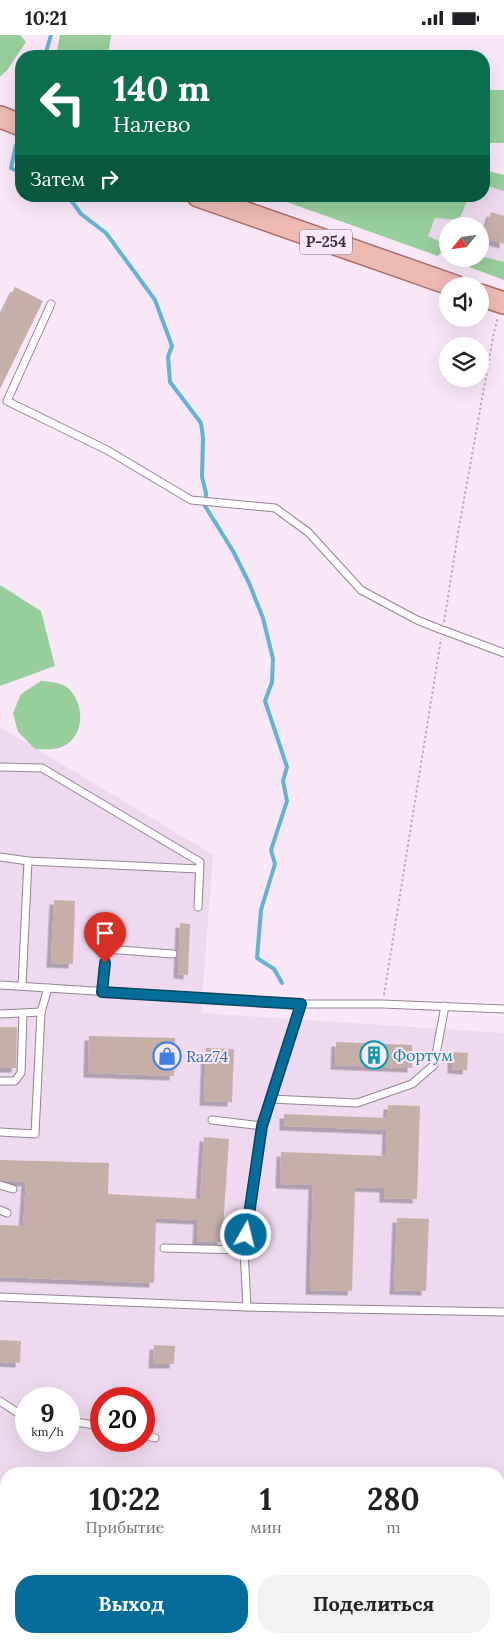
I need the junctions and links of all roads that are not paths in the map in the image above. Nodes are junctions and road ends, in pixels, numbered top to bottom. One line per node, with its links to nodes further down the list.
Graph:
1 (0, 117): 2 (main road)
2 (15, 123)
3 (215, 202): 4 (main road, Р-254)
4 (439, 280)
5 (489, 298): 6 (main road)
6 (503, 303)
7 (51, 304): 8 (lane, bridge)
8 (504, 653)
9 (0, 767): 12 (lane)
10 (0, 857): 11 (lane)
11 (28, 861): 12 (lane); 16 (lane)
12 (199, 869): 13 (lane)
13 (198, 907)
14 (173, 954): 18 (lane)
15 (0, 985): 16 (lane)
16 (22, 986): 17 (lane)
17 (48, 988): 18 (lane); 22 (lane)
18 (102, 992): 19 (lane)
19 (301, 1004): 20 (lane); 26 (lane)
20 (446, 1006): 21 (lane); 26 (lane)
21 (504, 1009)
22 (41, 1012): 24 (lane); 29 (lane)
23 (0, 1013): 24 (lane)
24 (23, 1014): 25 (lane)
25 (0, 1081)
26 (270, 1099): 28 (lane)
27 (212, 1120): 28 (lane)
28 (262, 1126): 33 (lane)
29 (0, 1132)
30 (0, 1185): 31 (lane)
31 (13, 1189)
32 (164, 1248): 33 (lane)
33 (244, 1250): 35 (lane)
34 (0, 1297): 35 (lane)
35 (247, 1307): 36 (lane)
36 (504, 1312)
37 (0, 1401): 38 (lane)
38 (15, 1411)

